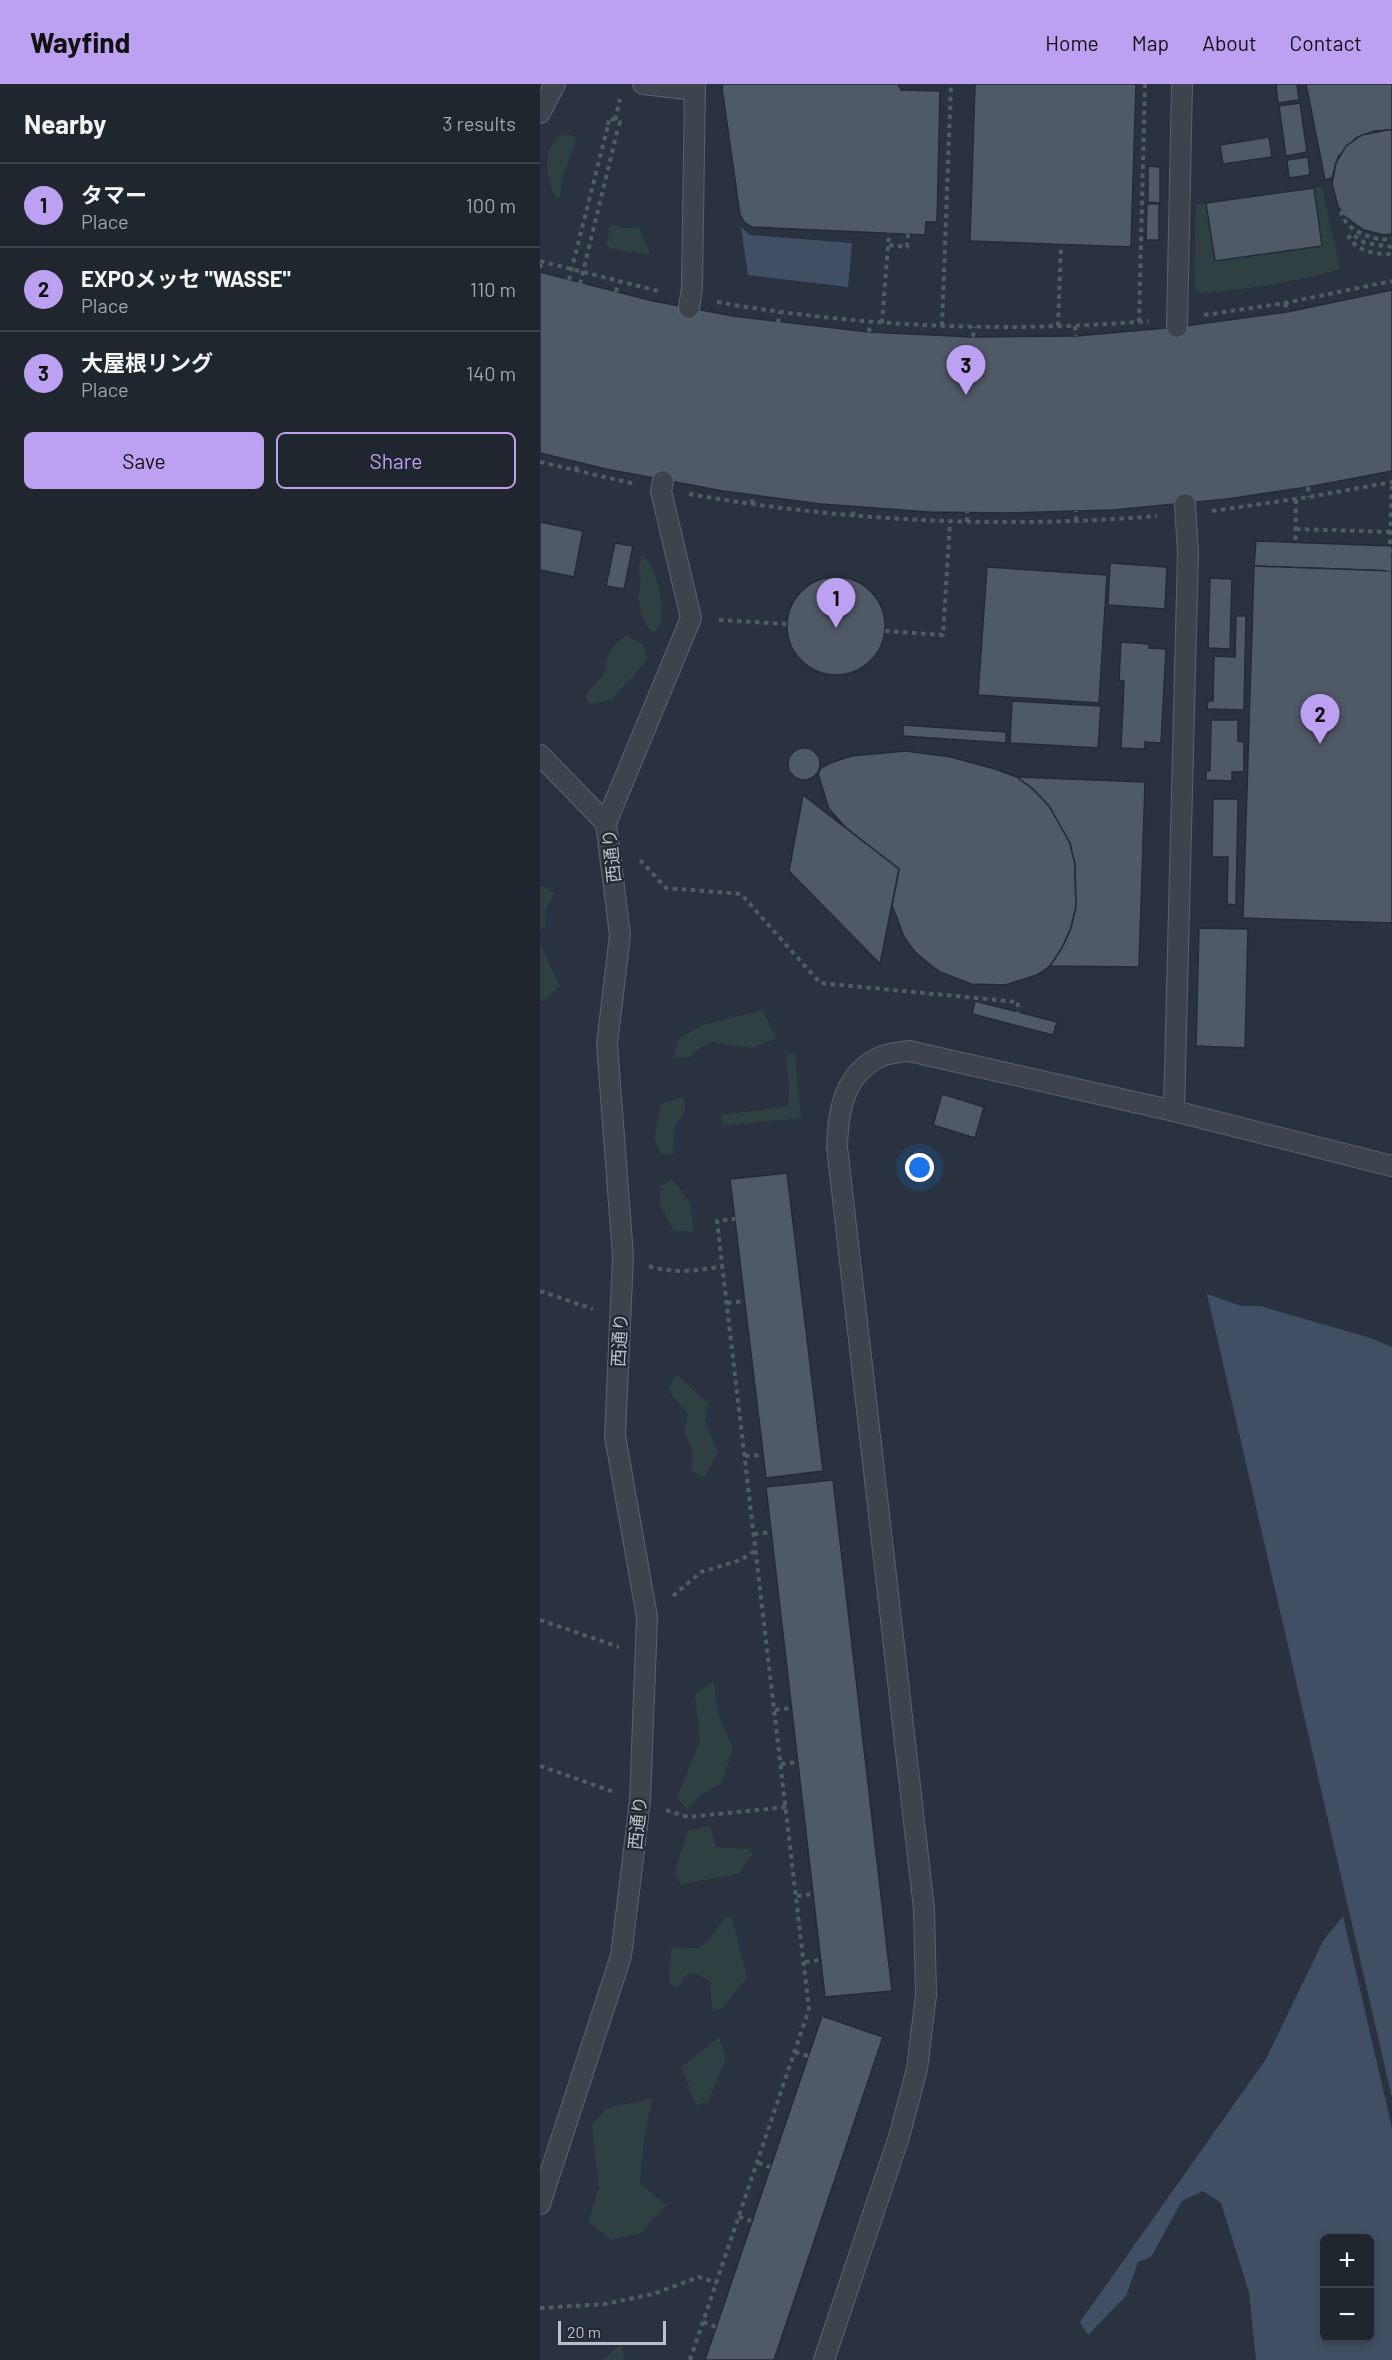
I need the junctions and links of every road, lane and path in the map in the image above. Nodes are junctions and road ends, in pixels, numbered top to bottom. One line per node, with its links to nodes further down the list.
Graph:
1 (555, 84): 7 (lane)
2 (643, 84): 6 (lane)
3 (951, 84): 33 (path)
4 (1145, 84): 28 (path)
5 (1182, 84): 31 (lane)
6 (695, 87): 23 (lane)
7 (540, 113)
8 (1341, 211): 11 (path)
9 (889, 233): 12 (path)
10 (908, 234): 12 (path)
11 (1392, 239)
12 (889, 245): 30 (path)
13 (1061, 245): 35 (path)
14 (1392, 247): 15 (path)
15 (1392, 254)
16 (541, 261): 17 (path); 20 (path)
17 (540, 268)
18 (569, 280): 21 (path, bridge)
19 (1392, 280): 24 (path)
20 (619, 282): 22 (path); 23 (path)
21 (580, 284)
22 (616, 292)
23 (690, 303): 25 (path)
24 (1285, 303): 26 (path); 31 (path)
25 (780, 312): 27 (path); 29 (path)
26 (1287, 312)
27 (870, 322): 30 (path); 36 (path)
28 (1138, 322): 31 (path); 32 (path)
29 (778, 323)
30 (882, 323): 33 (path)
31 (1177, 323)
32 (1076, 326): 35 (path); 37 (path)
33 (942, 327): 34 (path)
34 (974, 327): 35 (path); 38 (path)
35 (1058, 327)
36 (869, 332)
37 (1076, 336)
38 (973, 337)
39 (540, 462): 41 (path)
40 (577, 462): 41 (path)
41 (576, 471): 43 (path)
42 (1392, 482): 46 (path); 58 (path)
43 (662, 485): 48 (path); 61 (lane)
44 (1308, 487): 46 (path)
45 (753, 496): 48 (path)
46 (1309, 497): 47 (path)
47 (1296, 499): 50 (path); 57 (path)
48 (752, 504): 53 (path)
49 (854, 507): 53 (path)
50 (1186, 508): 55 (path); 67 (lane)
51 (967, 512): 56 (path)
52 (1076, 512): 55 (path)
53 (853, 516): 54 (path)
54 (950, 521): 56 (path); 63 (path)
55 (1076, 521): 56 (path)
56 (967, 522)
57 (1296, 529): 58 (path); 59 (path)
58 (1391, 532): 60 (path)
59 (1294, 567)
60 (1389, 571)
61 (691, 618): 62 (path); 65 (lane, 西通り)
62 (787, 624)
63 (885, 631)
64 (540, 754): 65 (lane)
65 (606, 822): 66 (path); 70 (lane, 西通り)
66 (1017, 1019)
67 (1174, 1111): 68 (lane); 108 (lane)
68 (1392, 1166)
69 (735, 1219): 71 (path)
70 (623, 1256): 71 (path); 75 (lane, 西通り)
71 (722, 1266): 74 (path)
72 (540, 1290): 75 (path)
73 (745, 1301): 74 (path)
74 (727, 1303): 77 (path)
75 (620, 1318): 81 (lane, 西通り)
76 (763, 1455): 77 (path)
77 (745, 1456): 79 (path)
78 (771, 1532): 79 (path)
79 (754, 1534): 80 (path)
80 (756, 1550): 81 (path); 85 (path)
81 (647, 1617): 83 (lane, 西通り)
82 (540, 1620): 83 (path)
83 (646, 1656): 89 (lane, 西通り)
84 (792, 1708): 85 (path)
85 (775, 1710): 87 (path)
86 (798, 1762): 87 (path)
87 (781, 1764): 90 (path)
88 (540, 1766): 89 (path)
89 (640, 1801): 90 (path); 99 (lane, 西通り)
90 (787, 1807): 92 (path)
91 (813, 1894): 92 (path)
92 (797, 1896): 94 (path)
93 (821, 1960): 94 (path)
94 (805, 1962): 95 (path)
95 (795, 2052): 96 (path); 97 (path)
96 (808, 2056)
97 (758, 2163): 98 (path); 100 (path)
98 (770, 2167)
99 (540, 2204)
100 (738, 2217): 101 (path); 102 (path)
101 (752, 2221)
102 (717, 2283): 103 (path); 104 (path)
103 (540, 2308)
104 (703, 2322): 105 (path); 106 (path)
105 (716, 2326)
106 (691, 2359): 107 (path)
107 (697, 2360)
108 (824, 2360)

